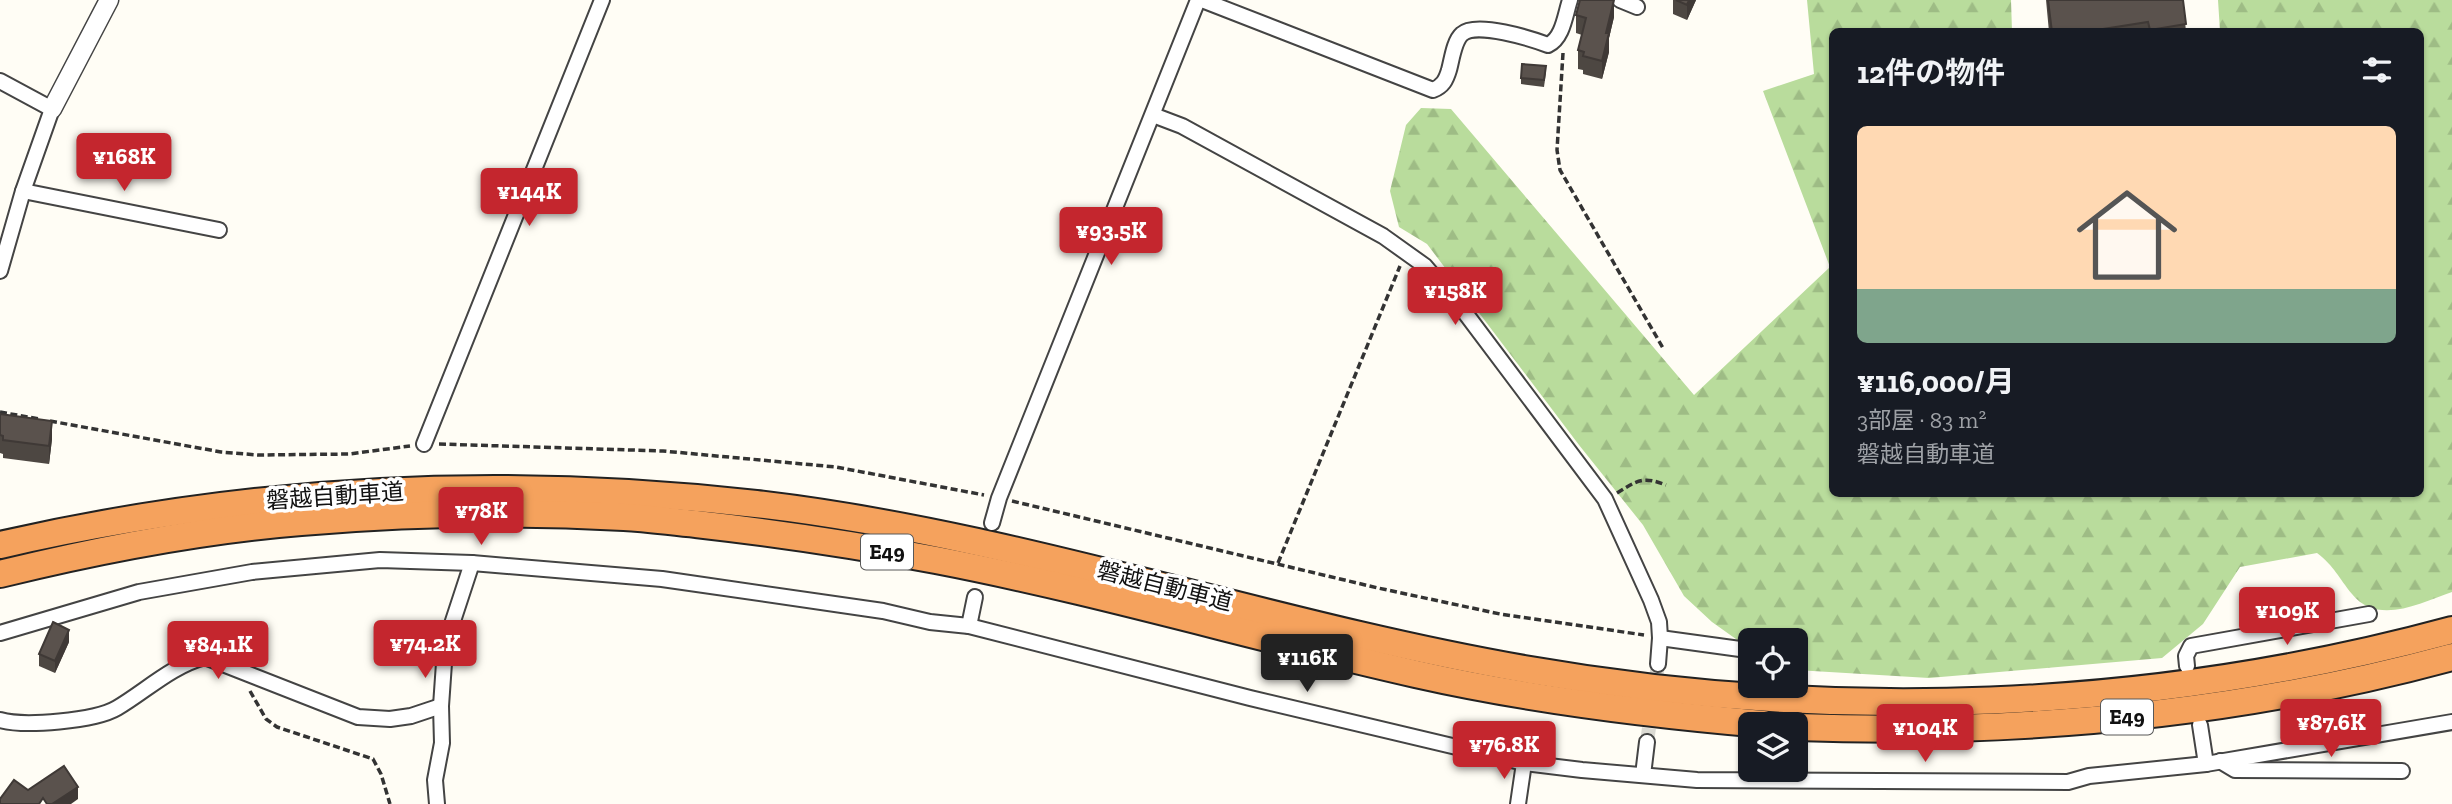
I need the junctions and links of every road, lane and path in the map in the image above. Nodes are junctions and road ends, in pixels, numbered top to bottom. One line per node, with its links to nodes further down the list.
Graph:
1 (109, 0): 9 (street)
2 (602, 0): 17 (street)
3 (1200, 0): 7 (street); 10 (street)
4 (1570, 0): 7 (street)
5 (1620, 0): 6 (street)
6 (1637, 7)
7 (1556, 39): 15 (path)
8 (0, 81): 9 (street)
9 (52, 108): 11 (street)
10 (1153, 115): 13 (street); 19 (street)
11 (23, 191): 12 (street); 14 (street)
12 (219, 230)
13 (1406, 251): 20 (street); 24 (path)
14 (0, 271)
15 (1663, 348)
16 (0, 412): 17 (path)
17 (424, 444): 19 (path)
18 (1666, 485): 20 (path)
19 (999, 498): 21 (street); 24 (path)
20 (1605, 499): 31 (street)
21 (992, 523)
22 (0, 545): 29 (highway, 磐越自動車道 / E49)
23 (472, 563): 28 (street); 30 (street); 37 (street)
24 (1278, 564): 31 (path)
25 (0, 574): 39 (highway, 磐越自動車道 / E49)
26 (975, 597): 28 (street)
27 (2369, 614): 35 (street)
28 (969, 626): 44 (street)
29 (2452, 630)
30 (0, 632)
31 (1660, 638): 32 (street); 34 (street)
32 (1738, 649)
33 (2452, 657): 42 (highway, E49)
34 (1658, 664)
35 (2187, 666)
36 (244, 673): 37 (street); 38 (street); 48 (path)
37 (441, 706): 49 (street)
38 (0, 720)
39 (1738, 722)
40 (2452, 722): 45 (street)
41 (2200, 725): 45 (street)
42 (1808, 727)
43 (1647, 742): 47 (street)
44 (1524, 763): 47 (street); 50 (street)
45 (2213, 763): 46 (street); 47 (street)
46 (2402, 771)
47 (1643, 775)
48 (390, 804)
49 (437, 804)
50 (1518, 804)

